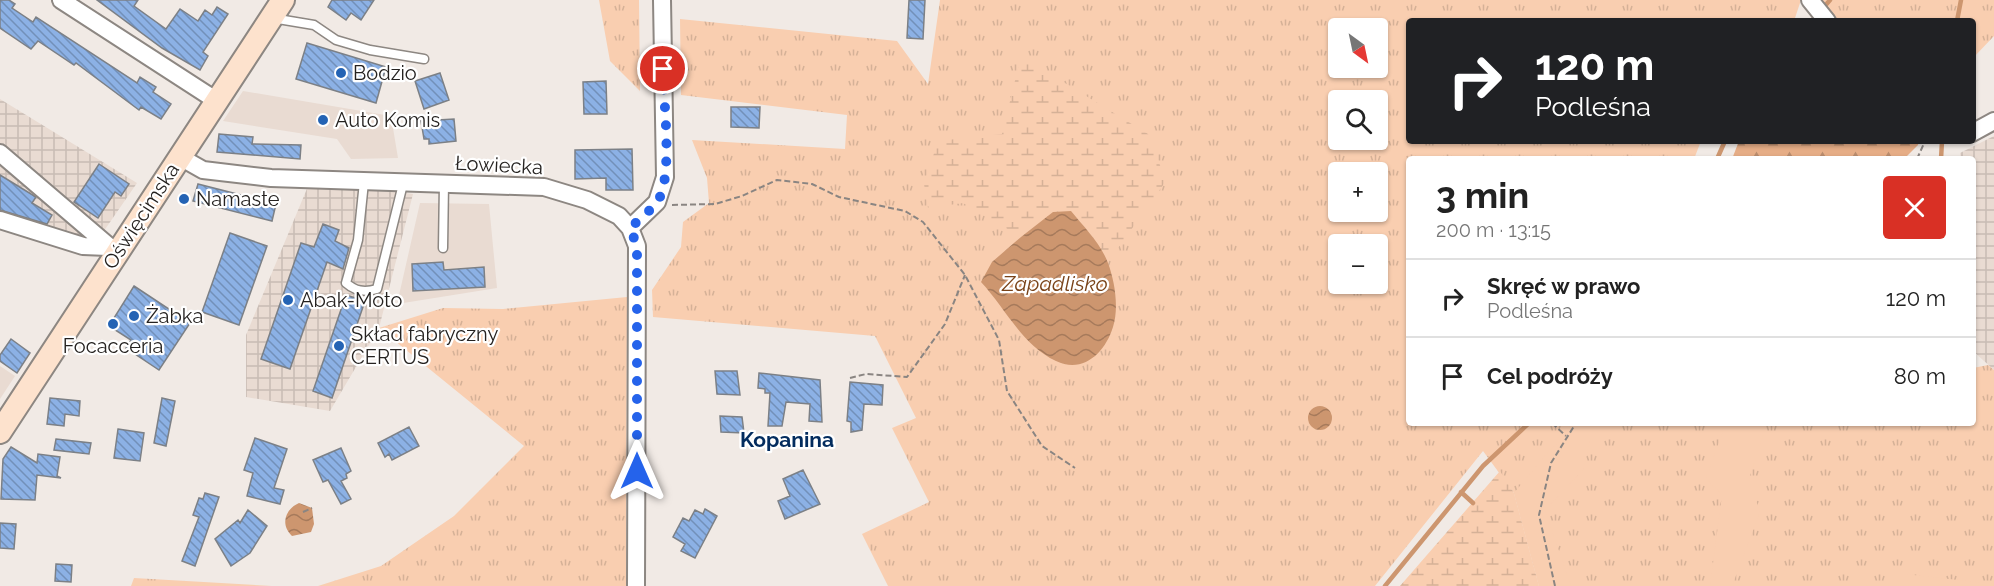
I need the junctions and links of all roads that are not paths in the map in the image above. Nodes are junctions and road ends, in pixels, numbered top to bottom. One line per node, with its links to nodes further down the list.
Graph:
1 (61, 0): 7 (street)
2 (662, 0): 16 (street)
3 (1810, 0): 5 (street)
4 (277, 9): 6 (lane); 7 (street, Oświęcimska)
5 (1824, 18)
6 (424, 59)
7 (217, 101): 11 (street, Oświęcimska)
8 (1994, 121): 9 (street)
9 (1976, 131)
10 (0, 153): 18 (street)
11 (180, 157): 12 (street, Łowiecka); 18 (street, Oświęcimska)
12 (364, 182): 14 (street, Łowiecka); 14 (lane)
13 (444, 183): 14 (street, Łowiecka); 16 (street, Łowiecka); 17 (lane)
14 (403, 184)
15 (1, 223): 18 (street)
16 (630, 228): 20 (street)
17 (443, 248)
18 (112, 250): 19 (street, Oświęcimska)
19 (0, 432)
20 (636, 586)

